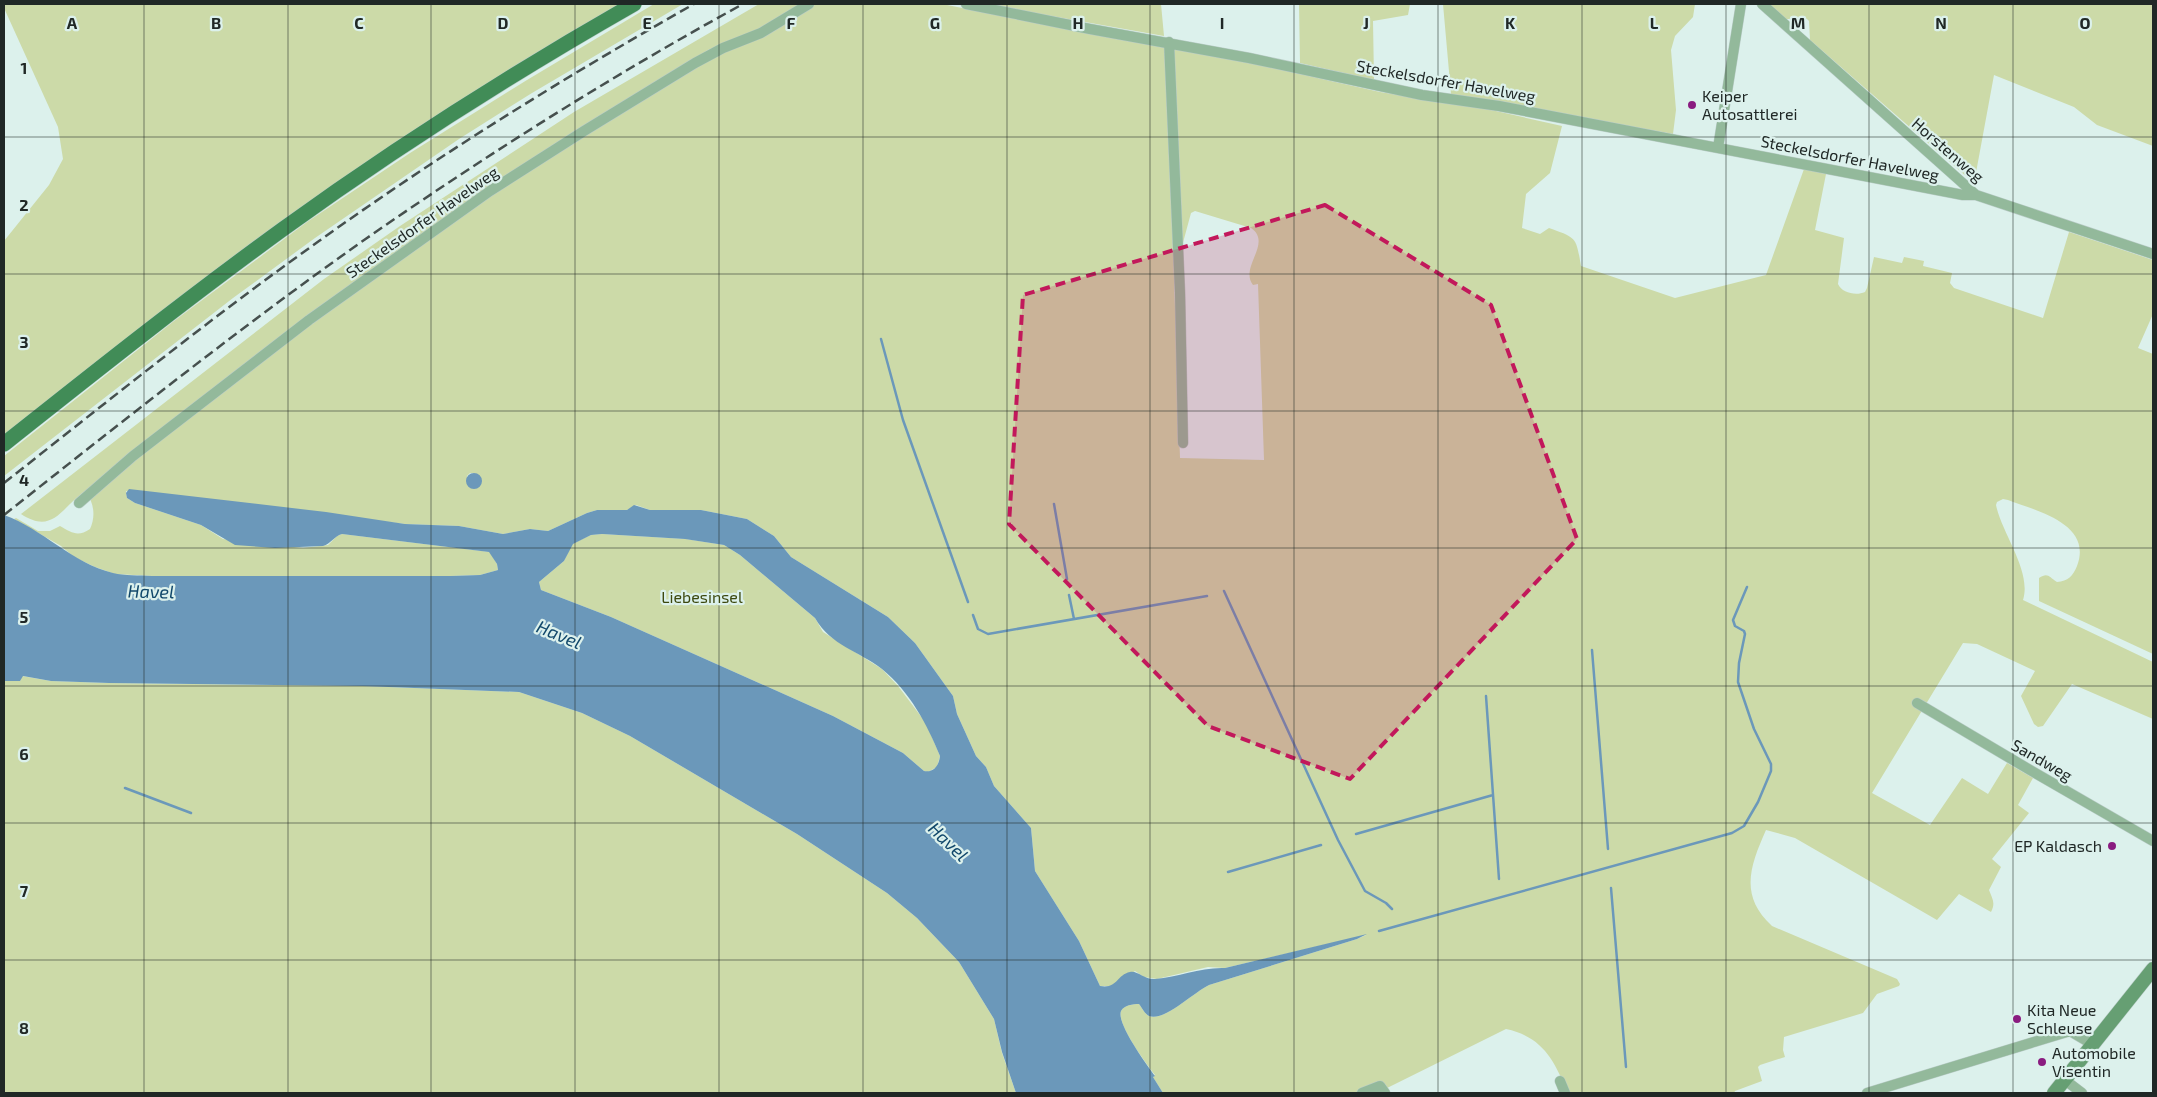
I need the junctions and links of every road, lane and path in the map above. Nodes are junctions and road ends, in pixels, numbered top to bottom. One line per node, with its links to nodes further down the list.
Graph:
1 (634, 4): 11 (main road)
2 (809, 4): 12 (street, Steckelsdorfer Havelweg)
3 (966, 4): 6 (street, Steckelsdorfer Havelweg)
4 (1741, 4): 7 (street)
5 (1762, 4): 8 (street, Horstenweg)
6 (1169, 42): 7 (street, Steckelsdorfer Havelweg); 10 (street)
7 (1718, 148): 8 (street, Steckelsdorfer Havelweg)
8 (1976, 195): 9 (street, Horstenweg)
9 (2153, 254)
10 (1184, 443)
11 (4, 444)
12 (79, 503)
13 (1917, 703): 14 (street, Sandweg)
14 (2153, 841)
15 (2153, 969): 16 (main road)
16 (2092, 1044): 17 (main road); 22 (street)
17 (2064, 1080): 23 (main road); 24 (street)
18 (1560, 1081): 21 (street)
19 (1384, 1090): 20 (street)
20 (1362, 1093)
21 (1564, 1093)
22 (1867, 1093)
23 (2054, 1093)
24 (2082, 1093)

